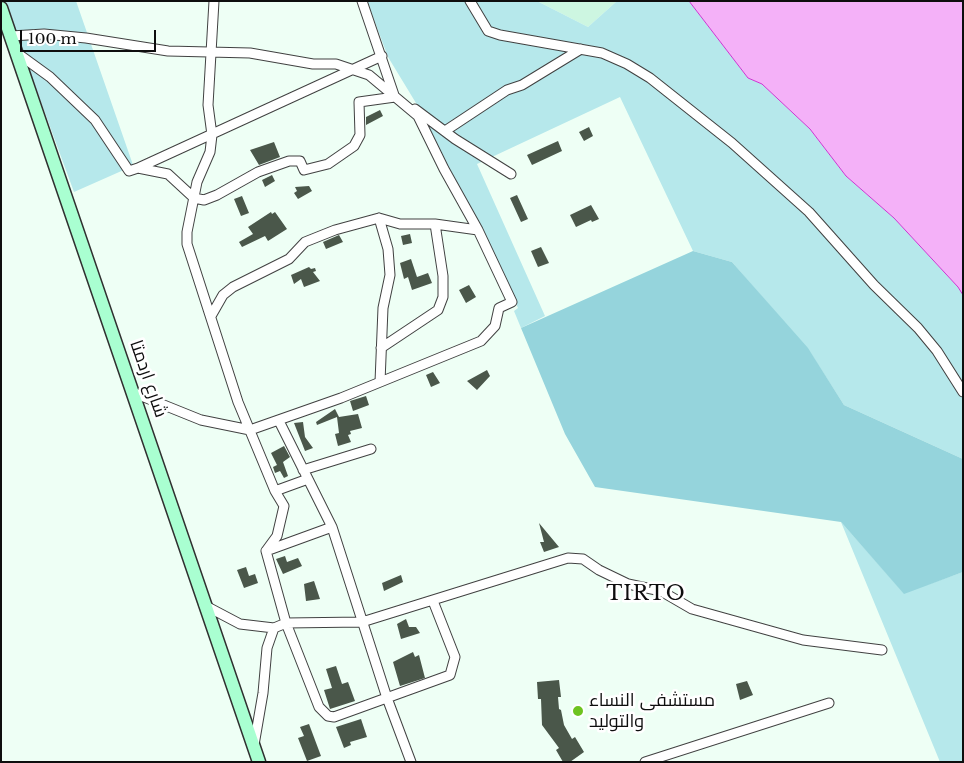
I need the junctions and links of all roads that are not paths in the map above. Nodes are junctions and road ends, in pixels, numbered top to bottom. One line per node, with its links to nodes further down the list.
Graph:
1 (214, 1): 7 (street)
2 (362, 1): 9 (street)
3 (470, 1): 6 (street)
4 (2, 12): 5 (main road, شارع اردمتا)
5 (11, 36): 7 (street); 8 (main road, شارع اردمتا)
6 (581, 49): 12 (street); 23 (street)
7 (211, 51): 10 (street); 13 (street)
8 (17, 53): 14 (street); 24 (main road, شارع اردمتا)
9 (382, 56): 10 (street); 11 (street)
10 (352, 70): 11 (street); 13 (street)
11 (395, 97): 12 (street); 16 (street); 19 (street)
12 (445, 131): 15 (street)
13 (212, 135): 14 (street); 16 (street)
14 (138, 168): 16 (street)
15 (512, 174)
16 (194, 198): 20 (street)
17 (379, 218): 18 (street); 20 (street); 21 (street)
18 (435, 224): 19 (street); 21 (street)
19 (478, 230): 22 (street)
20 (211, 316): 26 (street)
21 (381, 348): 22 (street)
22 (380, 382): 25 (street)
23 (963, 392)
24 (134, 393): 26 (street); 34 (main road, شارع اردمتا)
25 (279, 420): 26 (street); 28 (street)
26 (250, 430): 30 (street)
27 (371, 449): 28 (street)
28 (303, 470): 29 (street)
29 (308, 479): 30 (street); 31 (street)
30 (275, 491): 32 (street)
31 (332, 526): 32 (street); 35 (street)
32 (266, 551): 36 (street)
33 (434, 601): 35 (street); 38 (street); 39 (street)
34 (204, 605): 37 (street); 41 (main road, شارع اردمتا)
35 (362, 622): 36 (street); 39 (street)
36 (286, 623): 37 (street); 39 (street)
37 (274, 628): 41 (street)
38 (882, 650)
39 (387, 698): 43 (street)
40 (829, 703): 44 (street)
41 (254, 746): 42 (main road, شارع اردمتا)
42 (259, 762)
43 (411, 762)
44 (645, 762)

